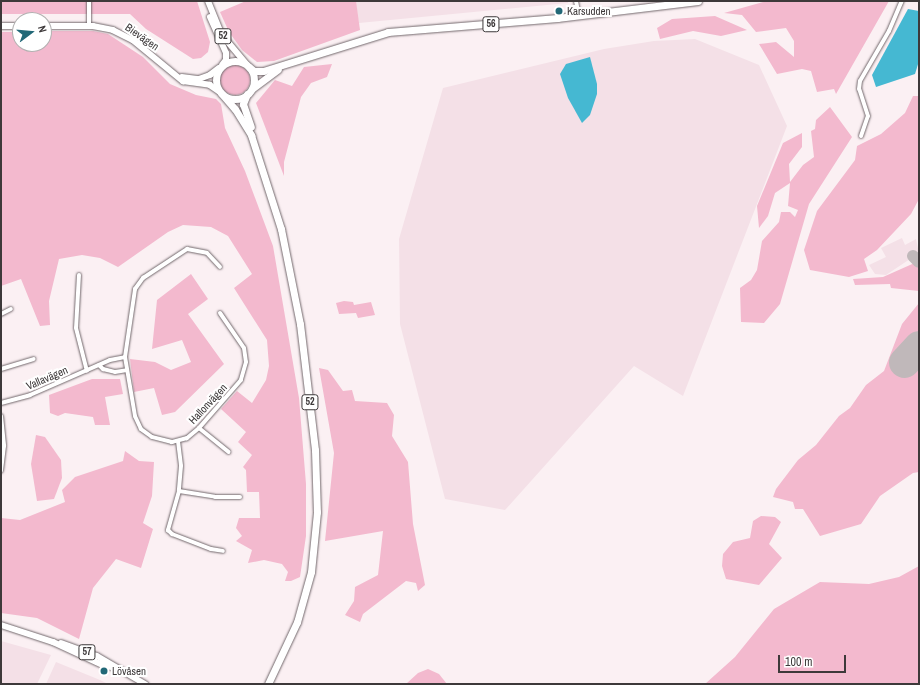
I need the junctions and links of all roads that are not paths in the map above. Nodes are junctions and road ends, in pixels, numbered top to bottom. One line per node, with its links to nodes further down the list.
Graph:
1 (89, 1): 11 (street)
2 (203, 1): 14 (main road, 52)
3 (208, 1): 13 (main road, 52)
4 (576, 1): 7 (street)
5 (698, 1): 7 (highway, 56)
6 (902, 1): 18 (street)
7 (579, 16): 12 (highway, 56)
8 (1, 26): 9 (street)
9 (12, 26)
10 (52, 26): 11 (street, Bievägen)
11 (89, 26): 15 (street, Bievägen)
12 (288, 62): 13 (highway, 56); 17 (highway, 56)
13 (248, 66): 14 (highway); 17 (highway, 52)
14 (221, 67): 15 (street, Bievägen); 16 (highway, 52)
15 (176, 75): 16 (street, Bievägen)
16 (220, 92): 17 (highway); 19 (highway, 52)
17 (248, 93): 19 (highway, 52)
18 (861, 136)
19 (258, 152): 42 (highway, 52)
20 (220, 267): 25 (street)
21 (79, 275): 30 (street)
22 (12, 308): 24 (street)
23 (220, 313): 33 (street, Hallonvägen)
24 (1, 314)
25 (125, 358): 27 (street, Vallavägen); 29 (street)
26 (34, 359): 28 (street)
27 (99, 365): 29 (street); 30 (street, Vallavägen)
28 (1, 369)
29 (127, 370): 34 (street)
30 (87, 371): 31 (street, Vallavägen)
31 (1, 403)
32 (1, 416): 36 (street)
33 (199, 428): 34 (street, Hallonvägen); 35 (street)
34 (178, 441): 37 (street)
35 (229, 452)
36 (1, 471)
37 (179, 491): 38 (street); 39 (street)
38 (240, 498)
39 (224, 552)
40 (1, 625): 41 (main road, 57)
41 (145, 684)
42 (268, 684)

